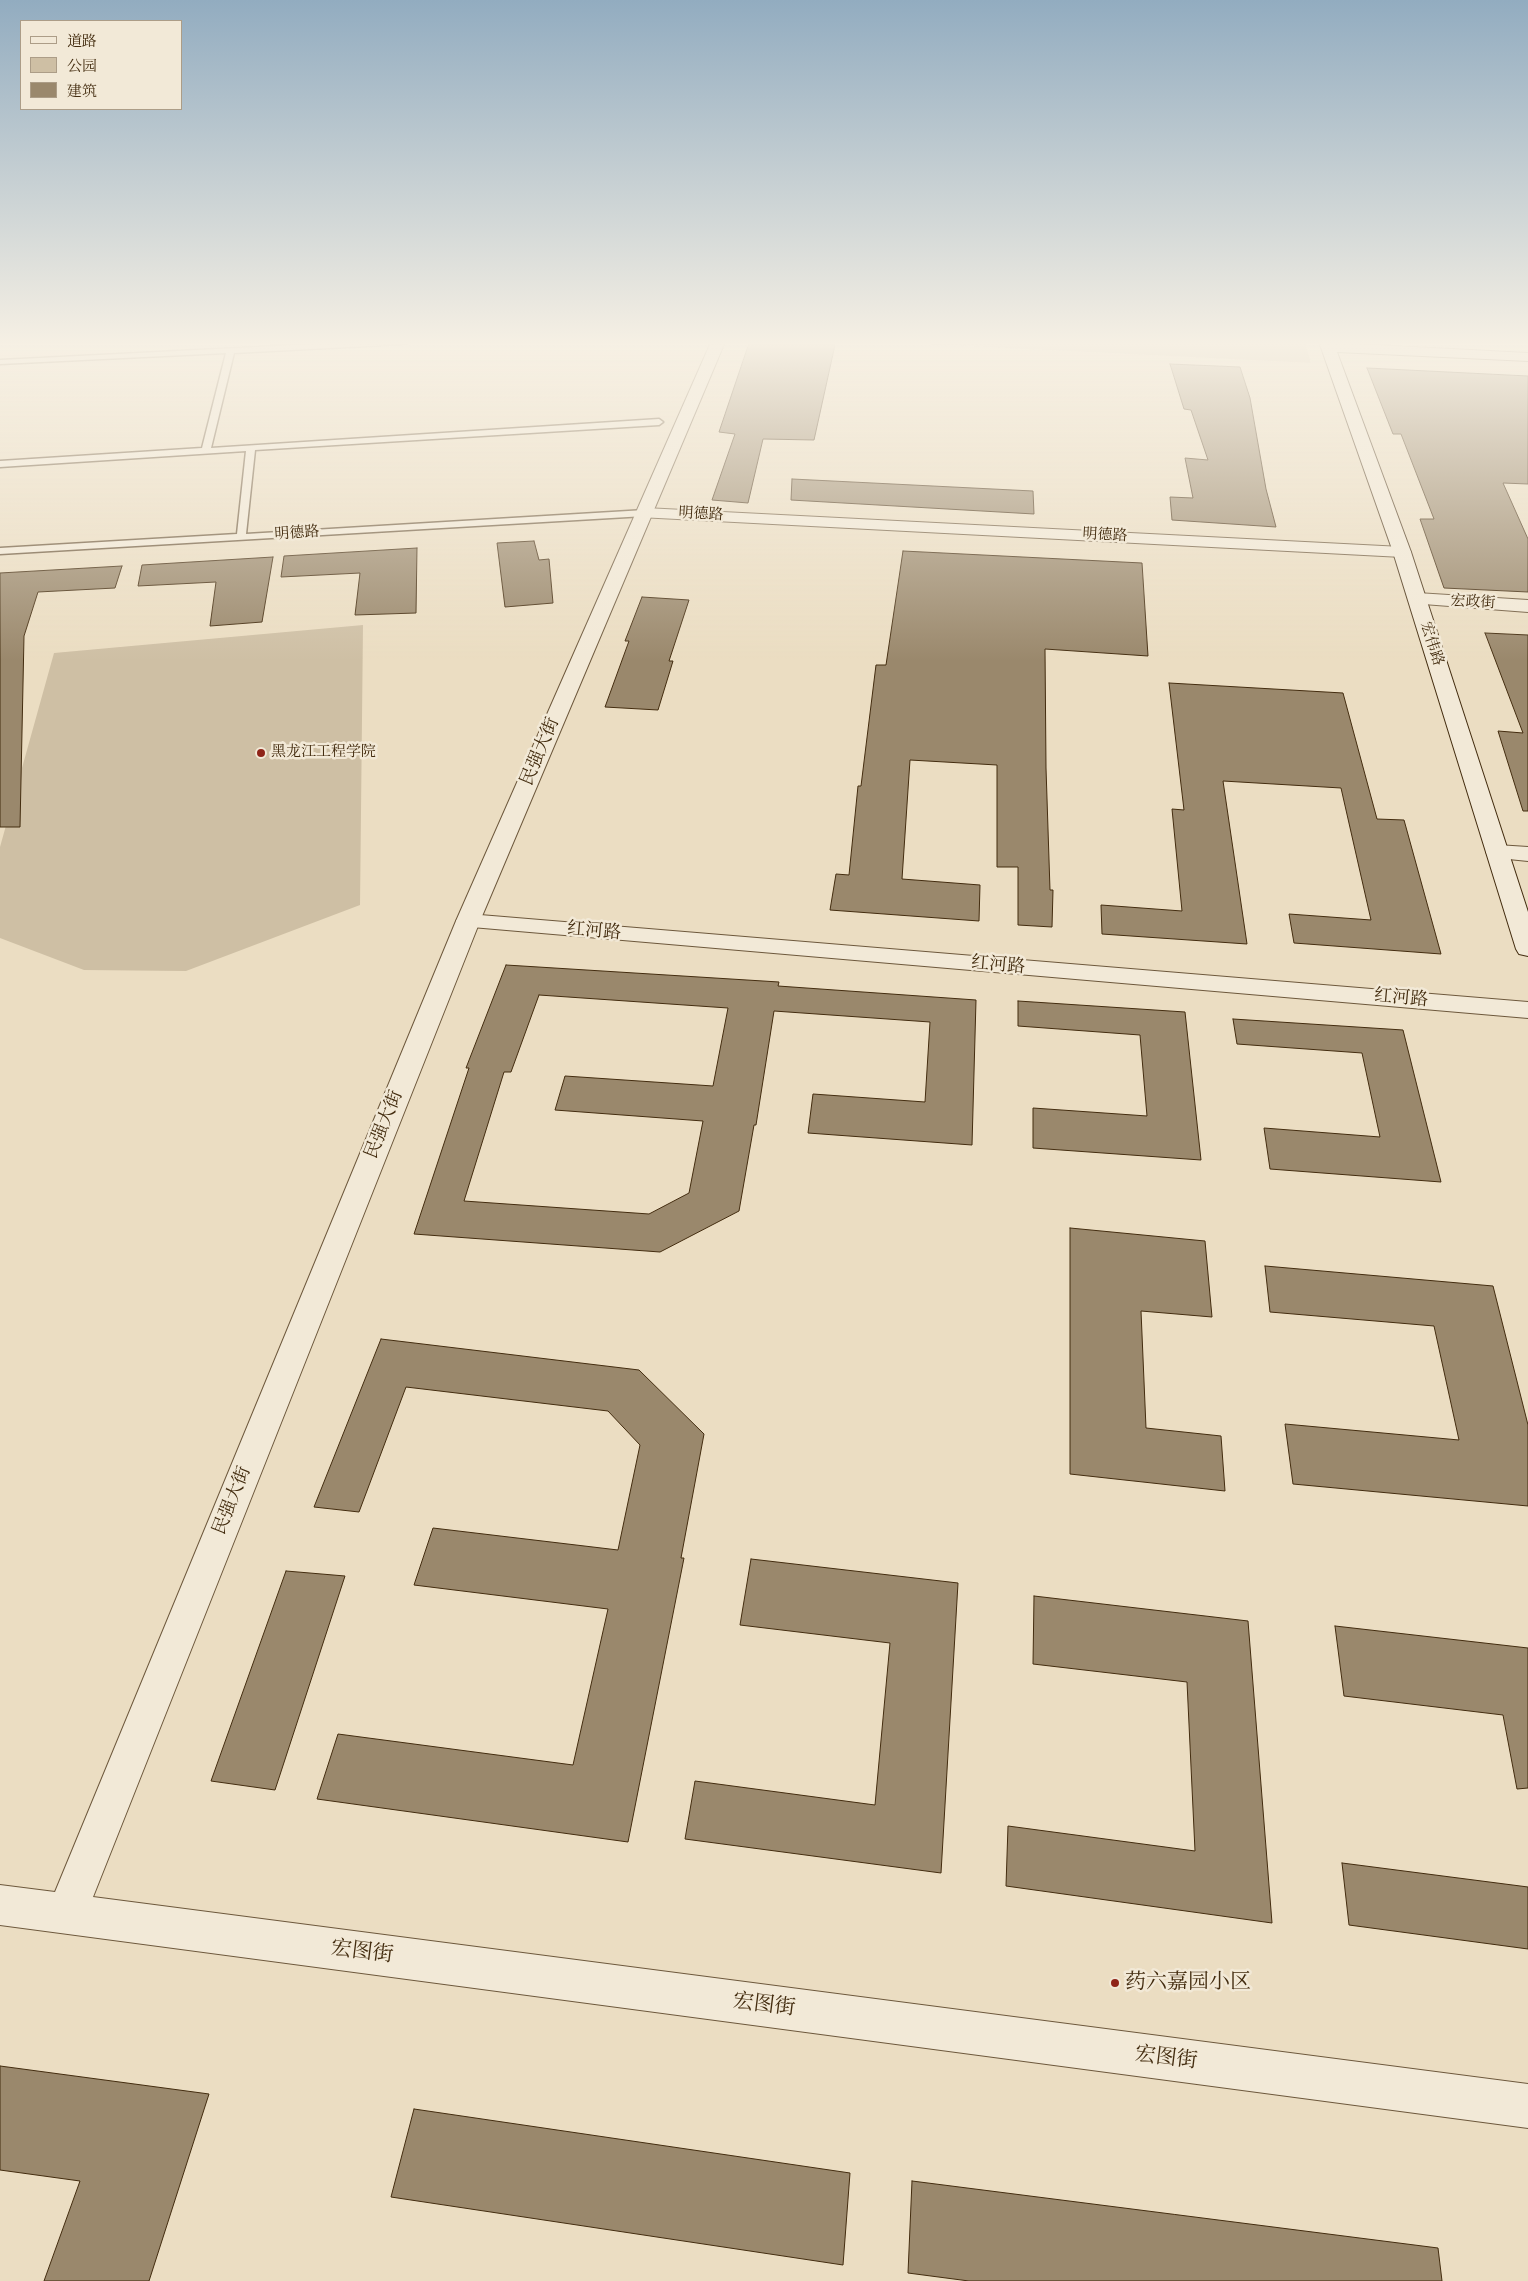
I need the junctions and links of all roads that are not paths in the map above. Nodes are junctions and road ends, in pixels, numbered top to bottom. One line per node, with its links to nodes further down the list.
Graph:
1 (245, 448): 5 (lane)
2 (252, 448): 8 (lane)
3 (672, 448): 7 (street, 民强大街)
4 (1364, 448): 10 (street, 宏伟路)
5 (206, 451): 6 (lane)
6 (0, 464)
7 (645, 512): 8 (lane, 明德路); 10 (street, 明德路); 15 (street, 民强大街)
8 (241, 538): 9 (lane, 明德路)
9 (0, 552)
10 (1402, 552): 11 (street, 宏伟路)
11 (1417, 600): 12 (street, 宏政街); 13 (street, 宏伟路)
12 (1528, 606)
13 (1497, 852): 14 (street); 16 (street, 宏伟路)
14 (1528, 854)
15 (468, 921): 17 (street, 红河路); 19 (street, 民强大街)
16 (1528, 950)
17 (1528, 1010)
18 (0, 1905): 19 (street, 宏图街)
19 (66, 1915): 20 (street, 宏图街)
20 (1528, 2106)

